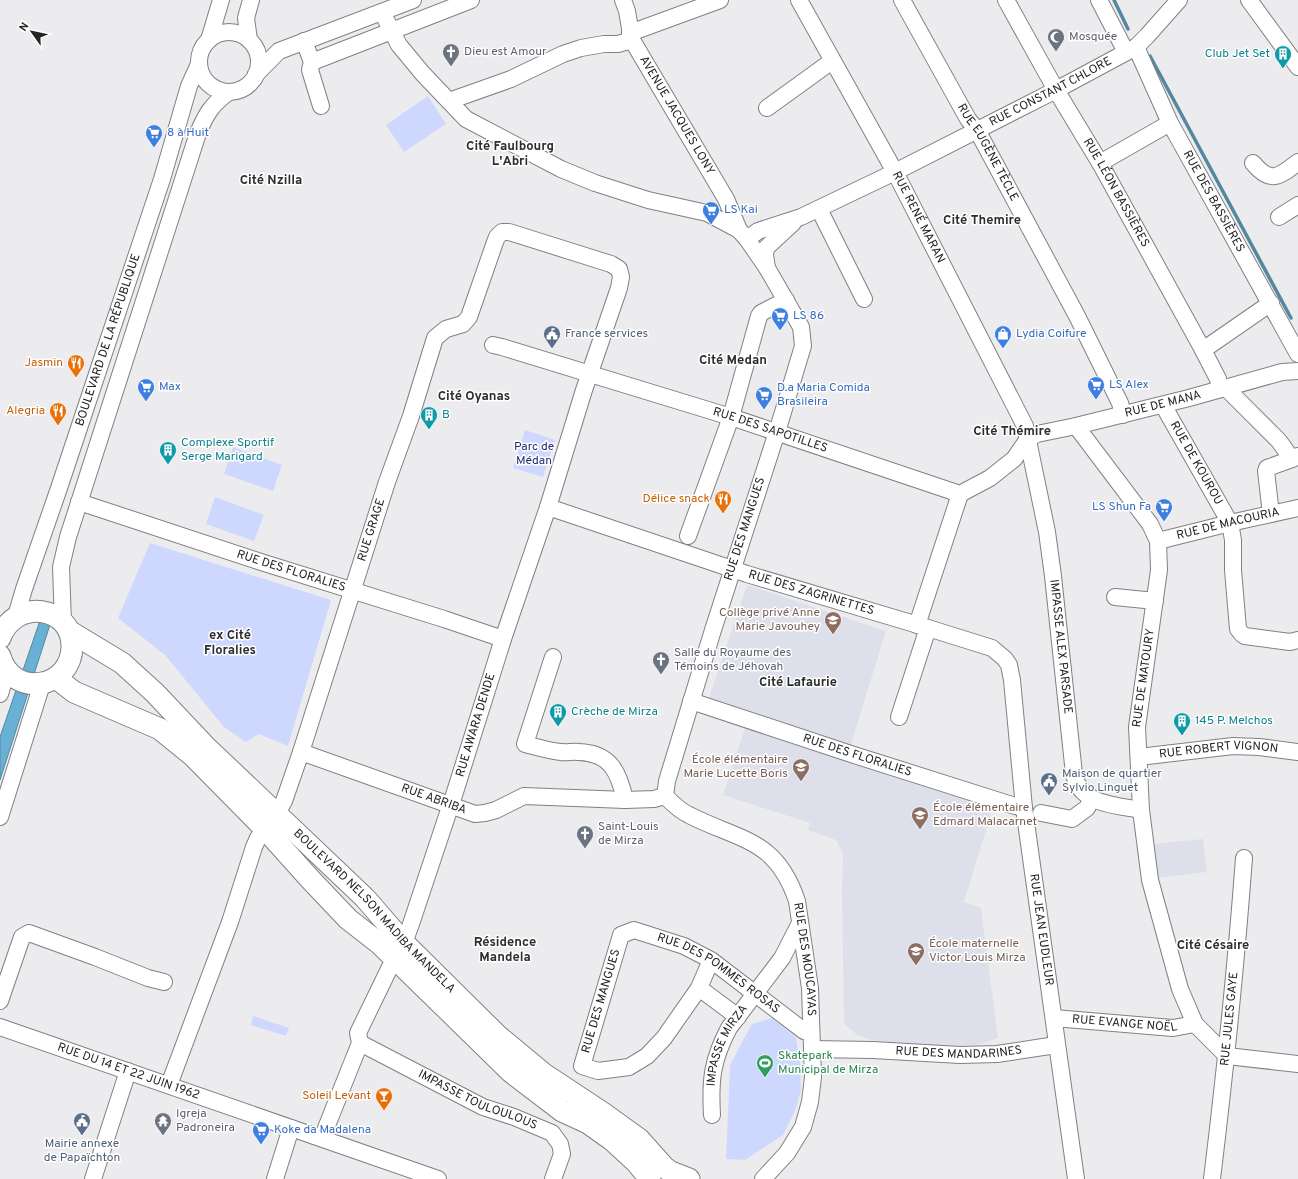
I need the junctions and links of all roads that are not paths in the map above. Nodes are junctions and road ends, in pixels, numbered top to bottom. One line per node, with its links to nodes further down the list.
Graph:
1 (221, 0): 16 (street)
2 (251, 0): 18 (street)
3 (413, 0): 13 (street)
4 (471, 0): 14 (street)
5 (623, 0): 15 (street, AVENUE JACQUES LONY)
6 (720, 0): 15 (street)
7 (799, 0): 22 (street, RUE RENÉ MARAN)
8 (902, 0): 33 (street, RUE EUGÈNE TÈCLE)
9 (1006, 0): 27 (street, RUE LÉON BASSIÈRES)
10 (1099, 0): 20 (street, RUE DES BASSIÈRES)
11 (1179, 0): 20 (street, RUE CONSTANT CHLORE)
12 (1249, 0): 19 (street)
13 (382, 12): 14 (street); 17 (street)
14 (392, 32): 23 (street); 29 (street)
15 (631, 37): 29 (street); 38 (street, AVENUE JACQUES LONY)
16 (209, 40): 18 (street); 24 (street)
17 (304, 41): 21 (street); 23 (street)
18 (251, 42): 21 (street); 26 (street)
19 (1293, 49): 25 (street)
20 (1131, 50): 27 (street, RUE CONSTANT CHLORE); 32 (street, RUE DES BASSIÈRES)
21 (279, 51): 26 (street)
22 (832, 60): 31 (street); 37 (street, RUE RENÉ MARAN)
23 (312, 62): 30 (street)
24 (199, 64): 28 (street); 75 (street, BOULEVARD DE LA RÉPUBLIQUE)
25 (1298, 67)
26 (256, 74): 28 (street)
27 (1056, 90): 33 (street, RUE CONSTANT CHLORE); 35 (street, RUE LÉON BASSIÈRES)
28 (229, 92): 64 (street, BOULEVARD DE LA RÉPUBLIQUE)
29 (449, 101): 41 (street)
30 (321, 106)
31 (766, 108)
32 (1170, 123): 35 (street); 48 (street, RUE DES BASSIÈRES)
33 (977, 130): 37 (street, RUE CONSTANT CHLORE); 57 (street, RUE EUGÈNE TÈCLE)
34 (1298, 162): 36 (street)
35 (1100, 163): 51 (street, RUE LÉON BASSIÈRES)
36 (1253, 163)
37 (895, 172): 40 (street, RUE CONSTANT CHLORE); 61 (street, RUE RENÉ MARAN)
38 (726, 199): 41 (street); 44 (street, AVENUE JACQUES LONY)
39 (1298, 205): 43 (street)
40 (820, 209): 42 (street, RUE CONSTANT CHLORE); 46 (street)
41 (707, 213): 44 (street)
42 (801, 217): 44 (street, RUE CONSTANT CHLORE); 45 (street, RUE CONSTANT CHLORE)
43 (1279, 217)
44 (743, 234): 45 (street, RUE DES MANGUES)
45 (767, 268): 47 (street, RUE DES MANGUES)
46 (864, 299)
47 (786, 300): 58 (street); 60 (street, RUE DES MANGUES)
48 (1271, 303): 51 (street); 52 (street, RUE DES BASSIÈRES)
49 (463, 324): 54 (street, RUE AWARA DENDE); 72 (street, RUE GRAGE)
50 (493, 345): 54 (street, RUE DES SAPOTILLES)
51 (1203, 350): 55 (street, RUE LÉON BASSIÈRES)
52 (1298, 354)
53 (1298, 371): 55 (street, RUE DE MANA)
54 (590, 374): 58 (street, RUE DES SAPOTILLES); 65 (street, RUE AWARA DENDE)
55 (1223, 388): 56 (street, RUE DE MANA); 62 (street)
56 (1163, 405): 57 (street, RUE DE MANA); 68 (street, RUE DE KOUROU)
57 (1123, 415): 59 (street, RUE DE MANA)
58 (731, 417): 60 (street, RUE DES SAPOTILLES); 69 (street)
59 (1076, 426): 61 (street, RUE DE MANA); 70 (street, RUE DE MATOURY)
60 (777, 432): 63 (street, RUE DES SAPOTILLES); 71 (street, RUE DES MANGUES)
61 (1028, 439): 63 (street); 92 (street, IMPASSE ALEX PARSADE)
62 (1295, 458): 67 (street)
63 (960, 494): 77 (street)
64 (79, 502): 72 (street, RUE DES FLORALIES); 76 (street, BOULEVARD DE LA RÉPUBLIQUE)
65 (548, 507): 71 (street, RUE DES ZAGRINETTES); 79 (street, RUE AWARA DENDE)
66 (1298, 508): 67 (street, RUE DE MACOURIA)
67 (1271, 514): 68 (street, RUE DE MACOURIA)
68 (1230, 523): 70 (street, RUE DE MACOURIA); 80 (street)
69 (688, 536)
70 (1158, 541): 74 (street, RUE DE MATOURY)
71 (732, 569): 77 (street, RUE DES ZAGRINETTES); 86 (street, RUE DES MANGUES)
72 (354, 590): 79 (street, RUE DES FLORALIES); 88 (street, RUE GRAGE)
73 (1115, 597): 74 (street)
74 (1155, 601): 90 (street, RUE DE MATOURY)
75 (8, 614): 76 (main road); 78 (main road)
76 (57, 620): 84 (main road); 99 (main road, BOULEVARD NELSON MADIBA MANDELA)
77 (923, 626): 83 (street, RUE DES ZAGRINETTES); 87 (street)
78 (0, 638)
79 (503, 639): 94 (street, RUE AWARA DENDE)
80 (1298, 640)
81 (553, 657): 93 (street)
82 (5, 666): 84 (main road); 85 (street)
83 (1012, 680): 95 (street, RUE JEAN EUDLEUR)
84 (44, 682): 98 (street); 99 (main road, BOULEVARD NELSON MADIBA MANDELA)
85 (0, 694)
86 (691, 700): 91 (street, RUE DES MANGUES); 95 (street, RUE DES FLORALIES)
87 (899, 717)
88 (301, 752): 94 (street, RUE ABRIBA); 99 (street, RUE GRAGE)
89 (1298, 752): 90 (street, RUE ROBERT VIGNON)
90 (1138, 757): 96 (street, RUE DE MATOURY)
91 (665, 796): 93 (street, RUE ABRIBA); 101 (street, RUE DES MOUCAYAS)
92 (1092, 798): 96 (street, IMPASSE ALEX PARSADE); 97 (street)
93 (625, 800): 94 (street, RUE ABRIBA)
94 (451, 806): 103 (street, RUE AWARA DENDE)
95 (1024, 808): 110 (street, RUE JEAN EUDLEUR)
96 (1141, 810): 111 (street, RUE DE MATOURY)
97 (1041, 812)
98 (0, 817)
99 (271, 822): 103 (main road, BOULEVARD NELSON MADIBA MANDELA); 120 (street, RUE GRAGE)
100 (1244, 858): 117 (street, RUE JULES GAYE)
101 (800, 923): 107 (street, IMPASSE MIRZA); 113 (street, RUE DES MOUCAYAS)
102 (621, 935): 104 (street, RUE DES POMMES ROSAS); 106 (street, RUE DES MANGUES)
103 (400, 951): 114 (street, RUE AWARA DENDE); 129 (main road, BOULEVARD NELSON MADIBA MANDELA); 130 (main road, BOULEVARD NELSON MADIBA MANDELA)
104 (711, 960): 106 (street); 107 (street, RUE DES POMMES ROSAS)
105 (164, 982): 108 (street)
106 (699, 988): 109 (street)
107 (756, 994): 109 (street, IMPASSE MIRZA); 113 (street, RUE DES POMMES ROSAS)
108 (0, 1001)
109 (738, 1017): 121 (street, IMPASSE MIRZA)
110 (1054, 1018): 111 (street, RUE EVANGE NOËL); 115 (street, RUE JEAN EUDLEUR)
111 (1195, 1024): 117 (street, RUE DE MATOURY)
112 (0, 1027): 119 (street, RUE DU 14 ET 22 JUIN 1962)
113 (810, 1032): 116 (street, RUE DES MOUCAYAS)
114 (360, 1043): 123 (street, RUE AWARA DENDE); 128 (street, IMPASSE TOULOULOUS)
115 (1056, 1045): 116 (street, RUE DES MANDARINES); 132 (street, RUE JEAN EUDLEUR)
116 (812, 1049): 131 (street, RUE DES MOUCAYAS)
117 (1227, 1056): 118 (street); 133 (street, RUE JULES GAYE)
118 (1298, 1064)
119 (128, 1071): 120 (street, RUE DU 14 ET 22 JUIN 1962); 125 (street)
120 (169, 1085): 122 (street, RUE DU 14 ET 22 JUIN 1962)
121 (712, 1115)
122 (291, 1128): 123 (street, RUE DU 14 ET 22 JUIN 1962); 126 (street)
123 (322, 1138): 124 (street, RUE DU 14 ET 22 JUIN 1962)
124 (414, 1175): 127 (street, RUE DU 14 ET 22 JUIN 1962)
125 (93, 1179)
126 (275, 1179)
127 (438, 1179)
128 (553, 1179)
129 (650, 1179)
130 (689, 1179)
131 (763, 1179)
132 (1076, 1179)
133 (1212, 1179)

